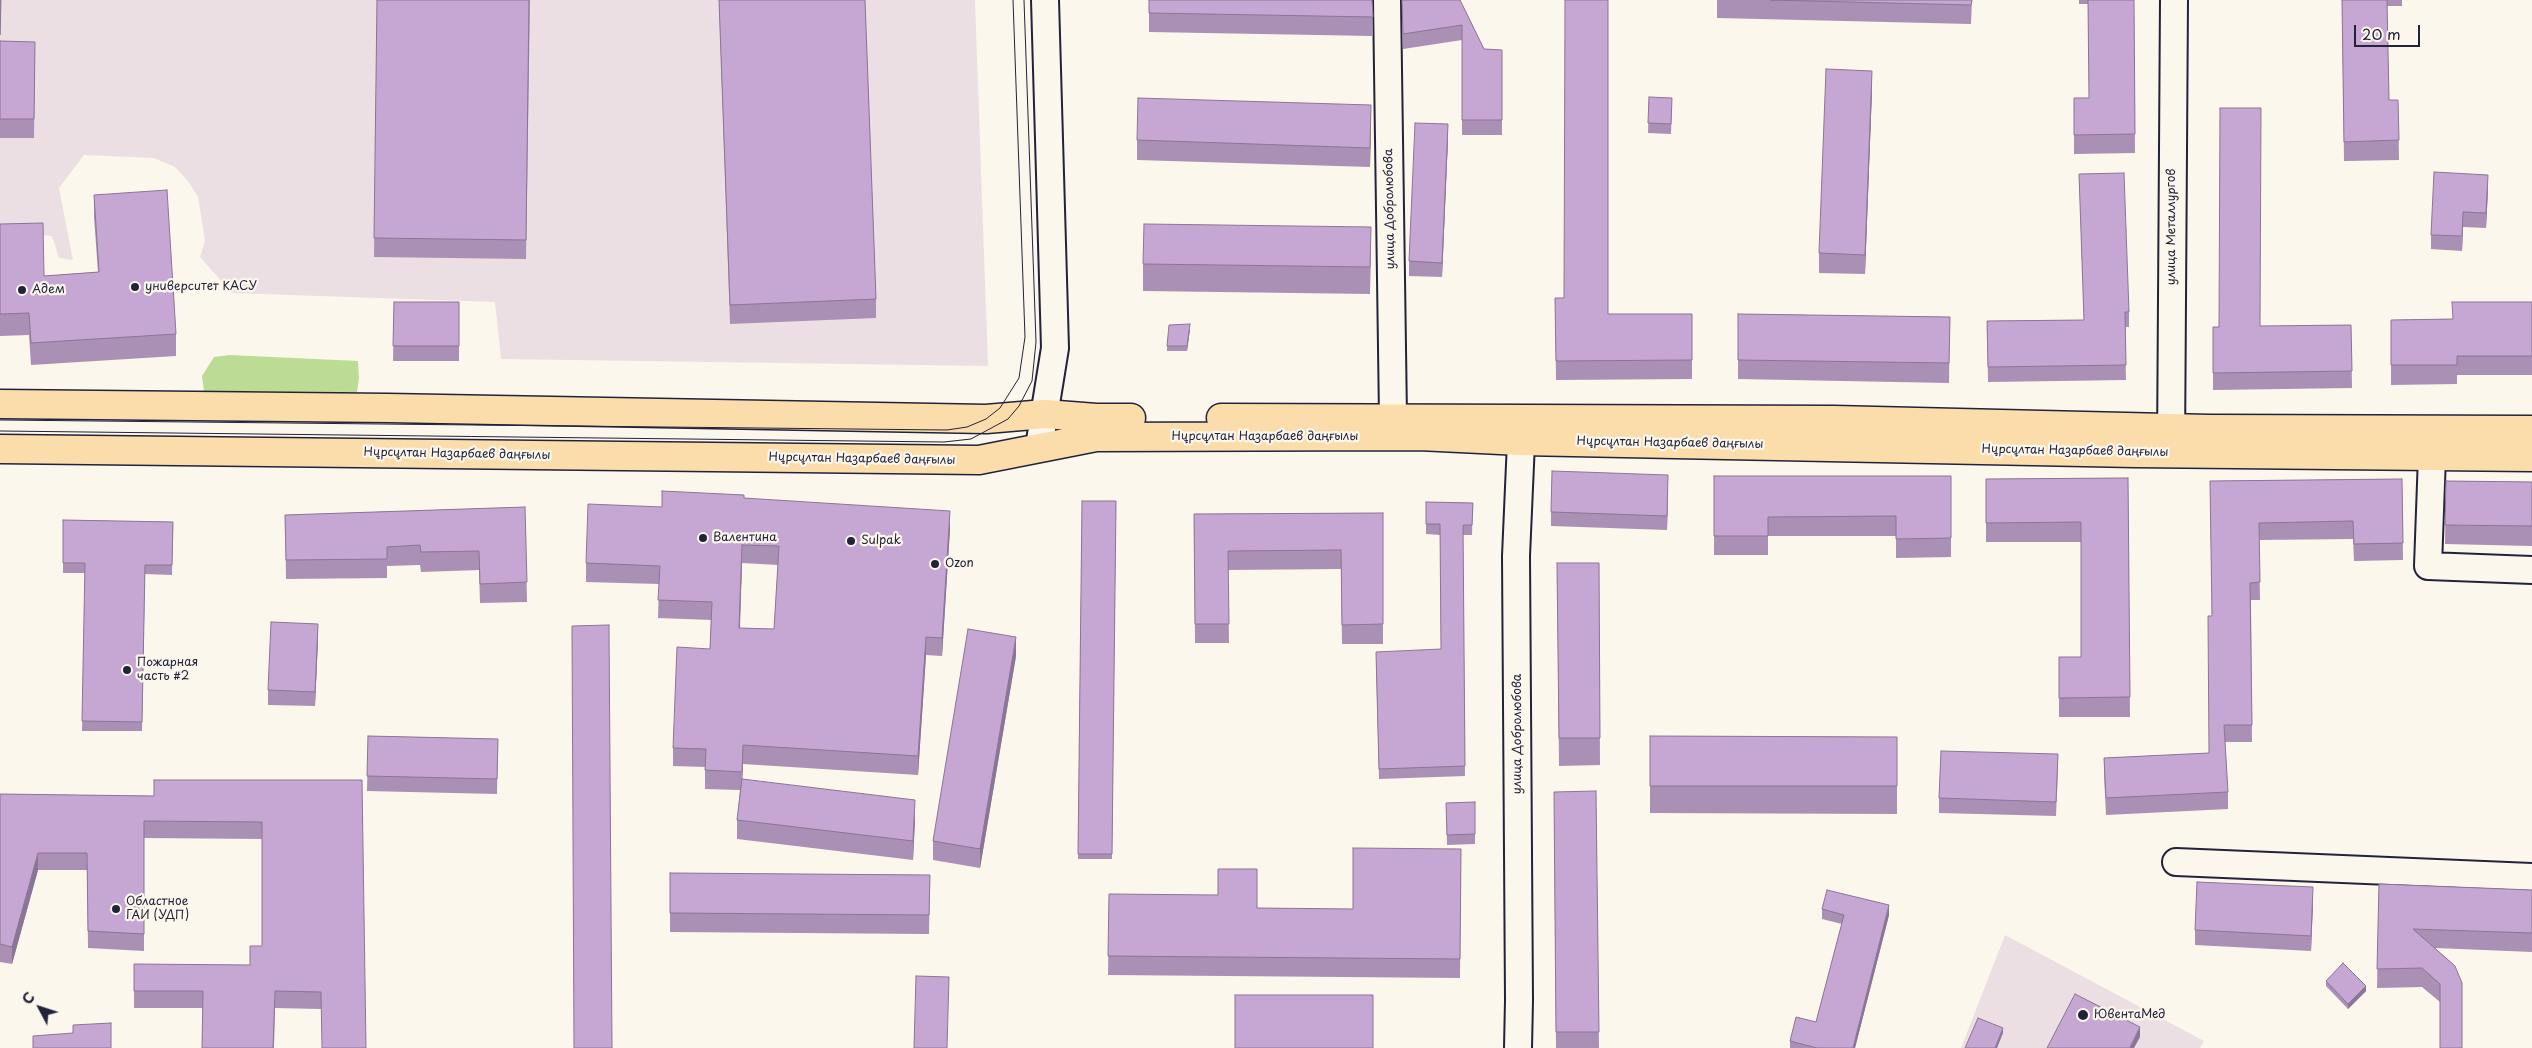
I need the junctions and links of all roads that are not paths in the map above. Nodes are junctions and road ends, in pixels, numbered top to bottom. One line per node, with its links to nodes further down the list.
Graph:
1 (1045, 0): 5 (street)
2 (1387, 0): 6 (street, улица Добролюбова)
3 (2174, 0): 9 (street, улица Металлургов)
4 (0, 404): 5 (main road, Нұрсұлтан Назарбаев даңғылы)
5 (1045, 414): 6 (main road, Нұрсұлтан Назарбаев даңғылы); 10 (street)
6 (1393, 418): 7 (main road, Нұрсұлтан Назарбаев даңғылы)
7 (1521, 430): 9 (main road, Нұрсұлтан Назарбаев даңғылы); 10 (main road, Нұрсұлтан Назарбаев даңғылы); 17 (street, улица Добролюбова)
8 (2532, 430): 9 (main road, Нұрсұлтан Назарбаев даңғылы)
9 (2171, 441): 12 (main road, Нұрсұлтан Назарбаев даңғылы)
10 (1039, 447): 11 (main road, Нұрсұлтан Назарбаев даңғылы)
11 (0, 449)
12 (2432, 456): 13 (main road, Нұрсұлтан Назарбаев даңғылы); 14 (street)
13 (2532, 457)
14 (2532, 570)
15 (2176, 862): 16 (street)
16 (2532, 877)
17 (1518, 1048)

